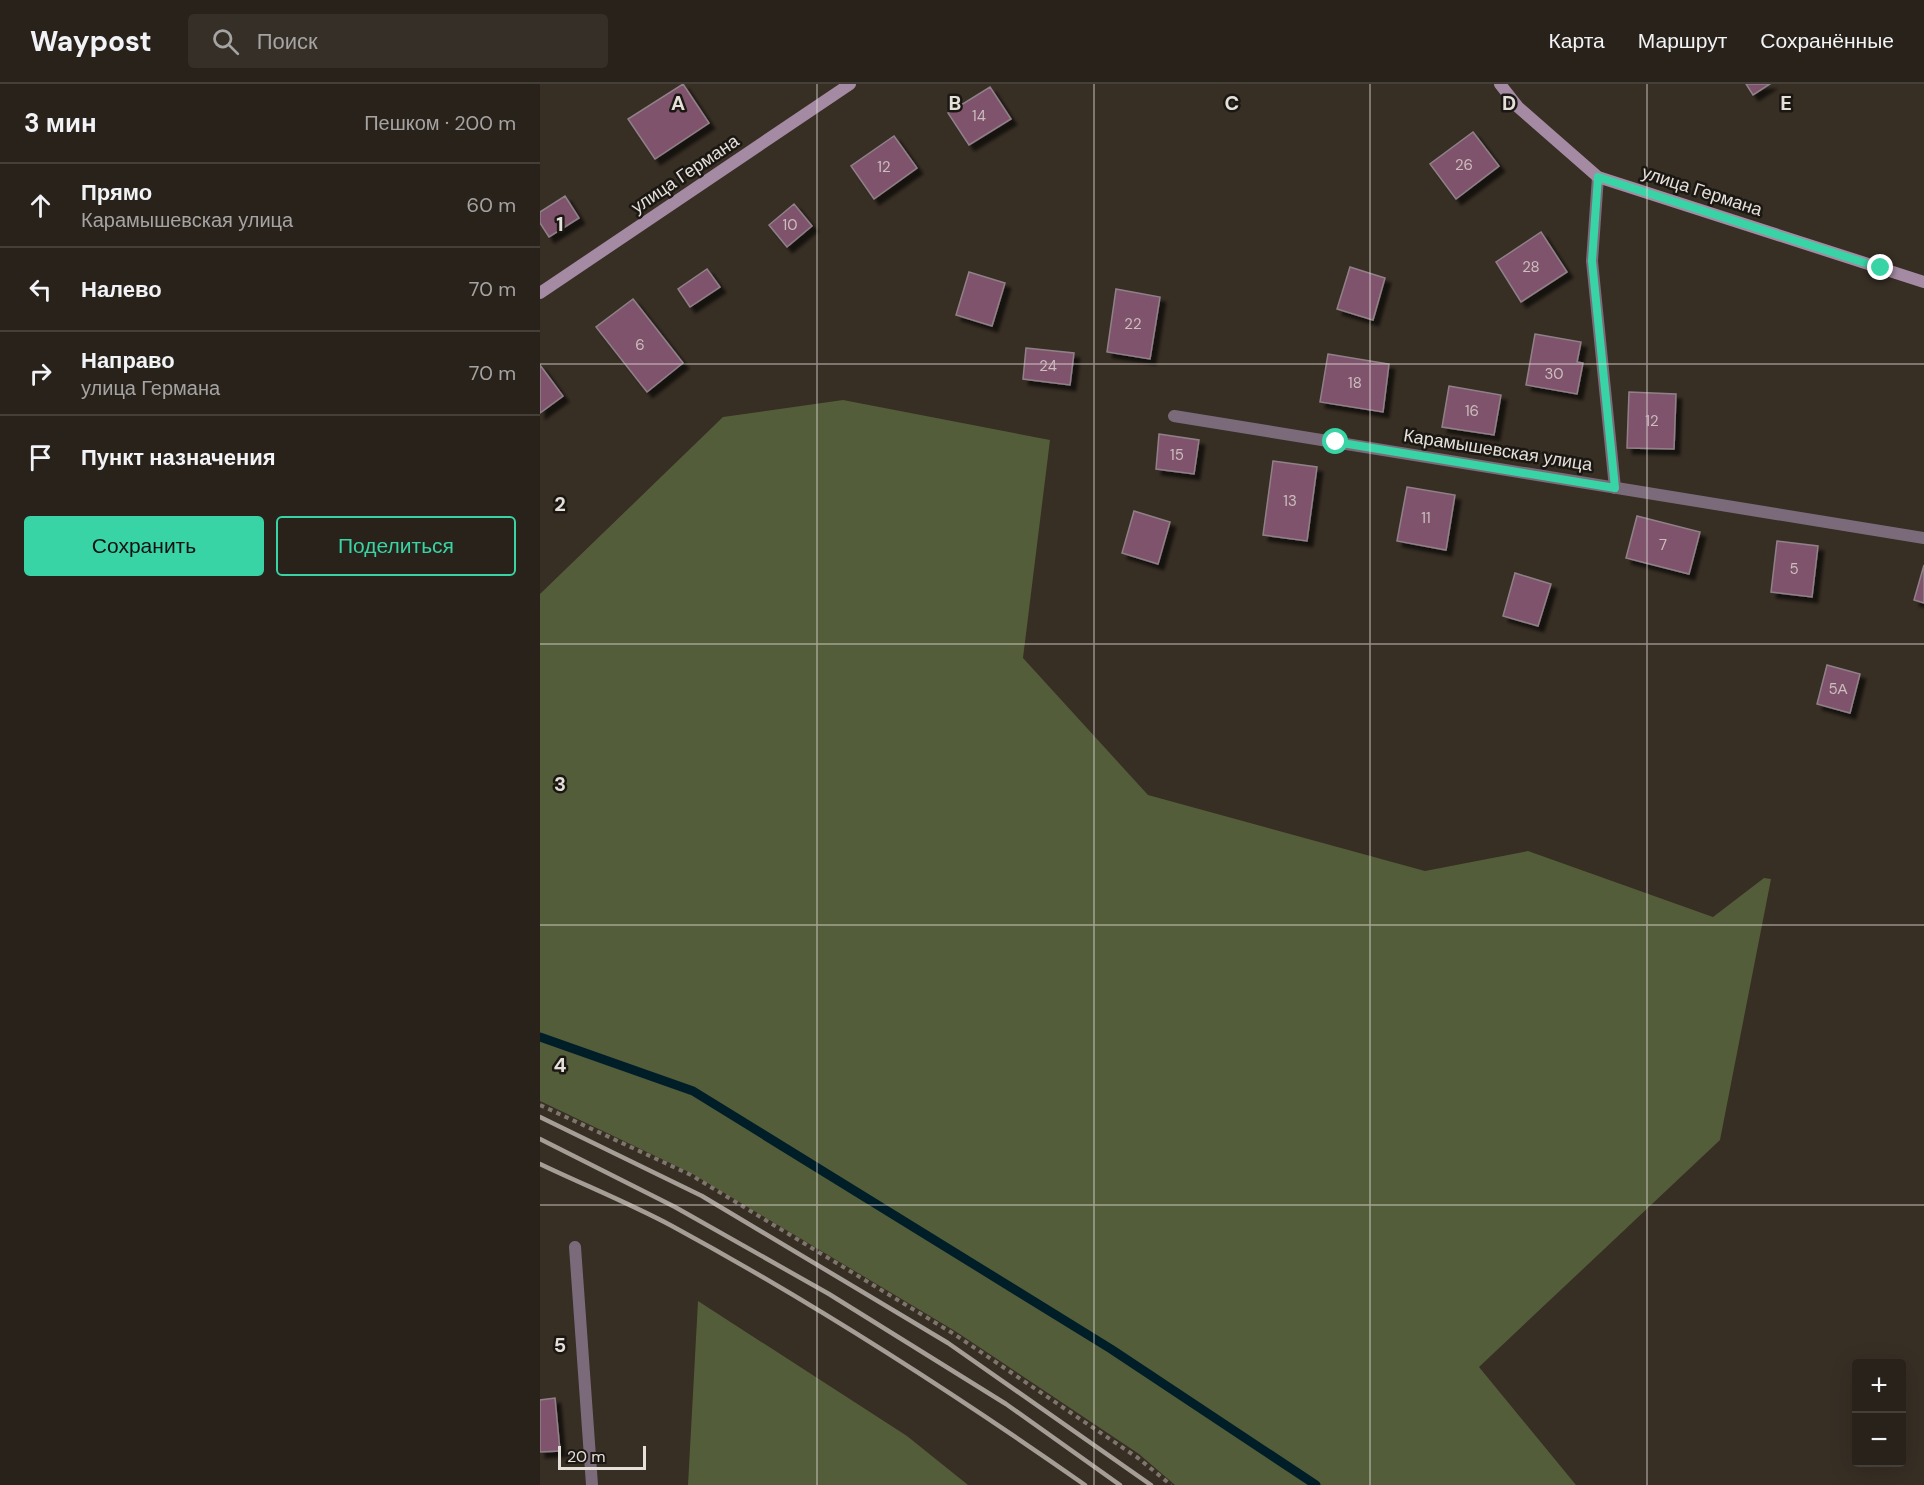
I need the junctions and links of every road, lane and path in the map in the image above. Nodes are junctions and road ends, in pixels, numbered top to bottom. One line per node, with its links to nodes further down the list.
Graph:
1 (850, 84): 5 (street, улица Германа)
2 (1500, 84): 3 (street, улица Германа)
3 (1598, 177): 4 (street, улица Германа); 7 (street)
4 (1924, 282)
5 (540, 293)
6 (1173, 416): 7 (street, Карамышевская улица)
7 (1615, 488): 8 (street, Карамышевская улица)
8 (1924, 538)
9 (540, 1105): 12 (path)
10 (575, 1247): 11 (street)
11 (592, 1485)
12 (1171, 1485)

